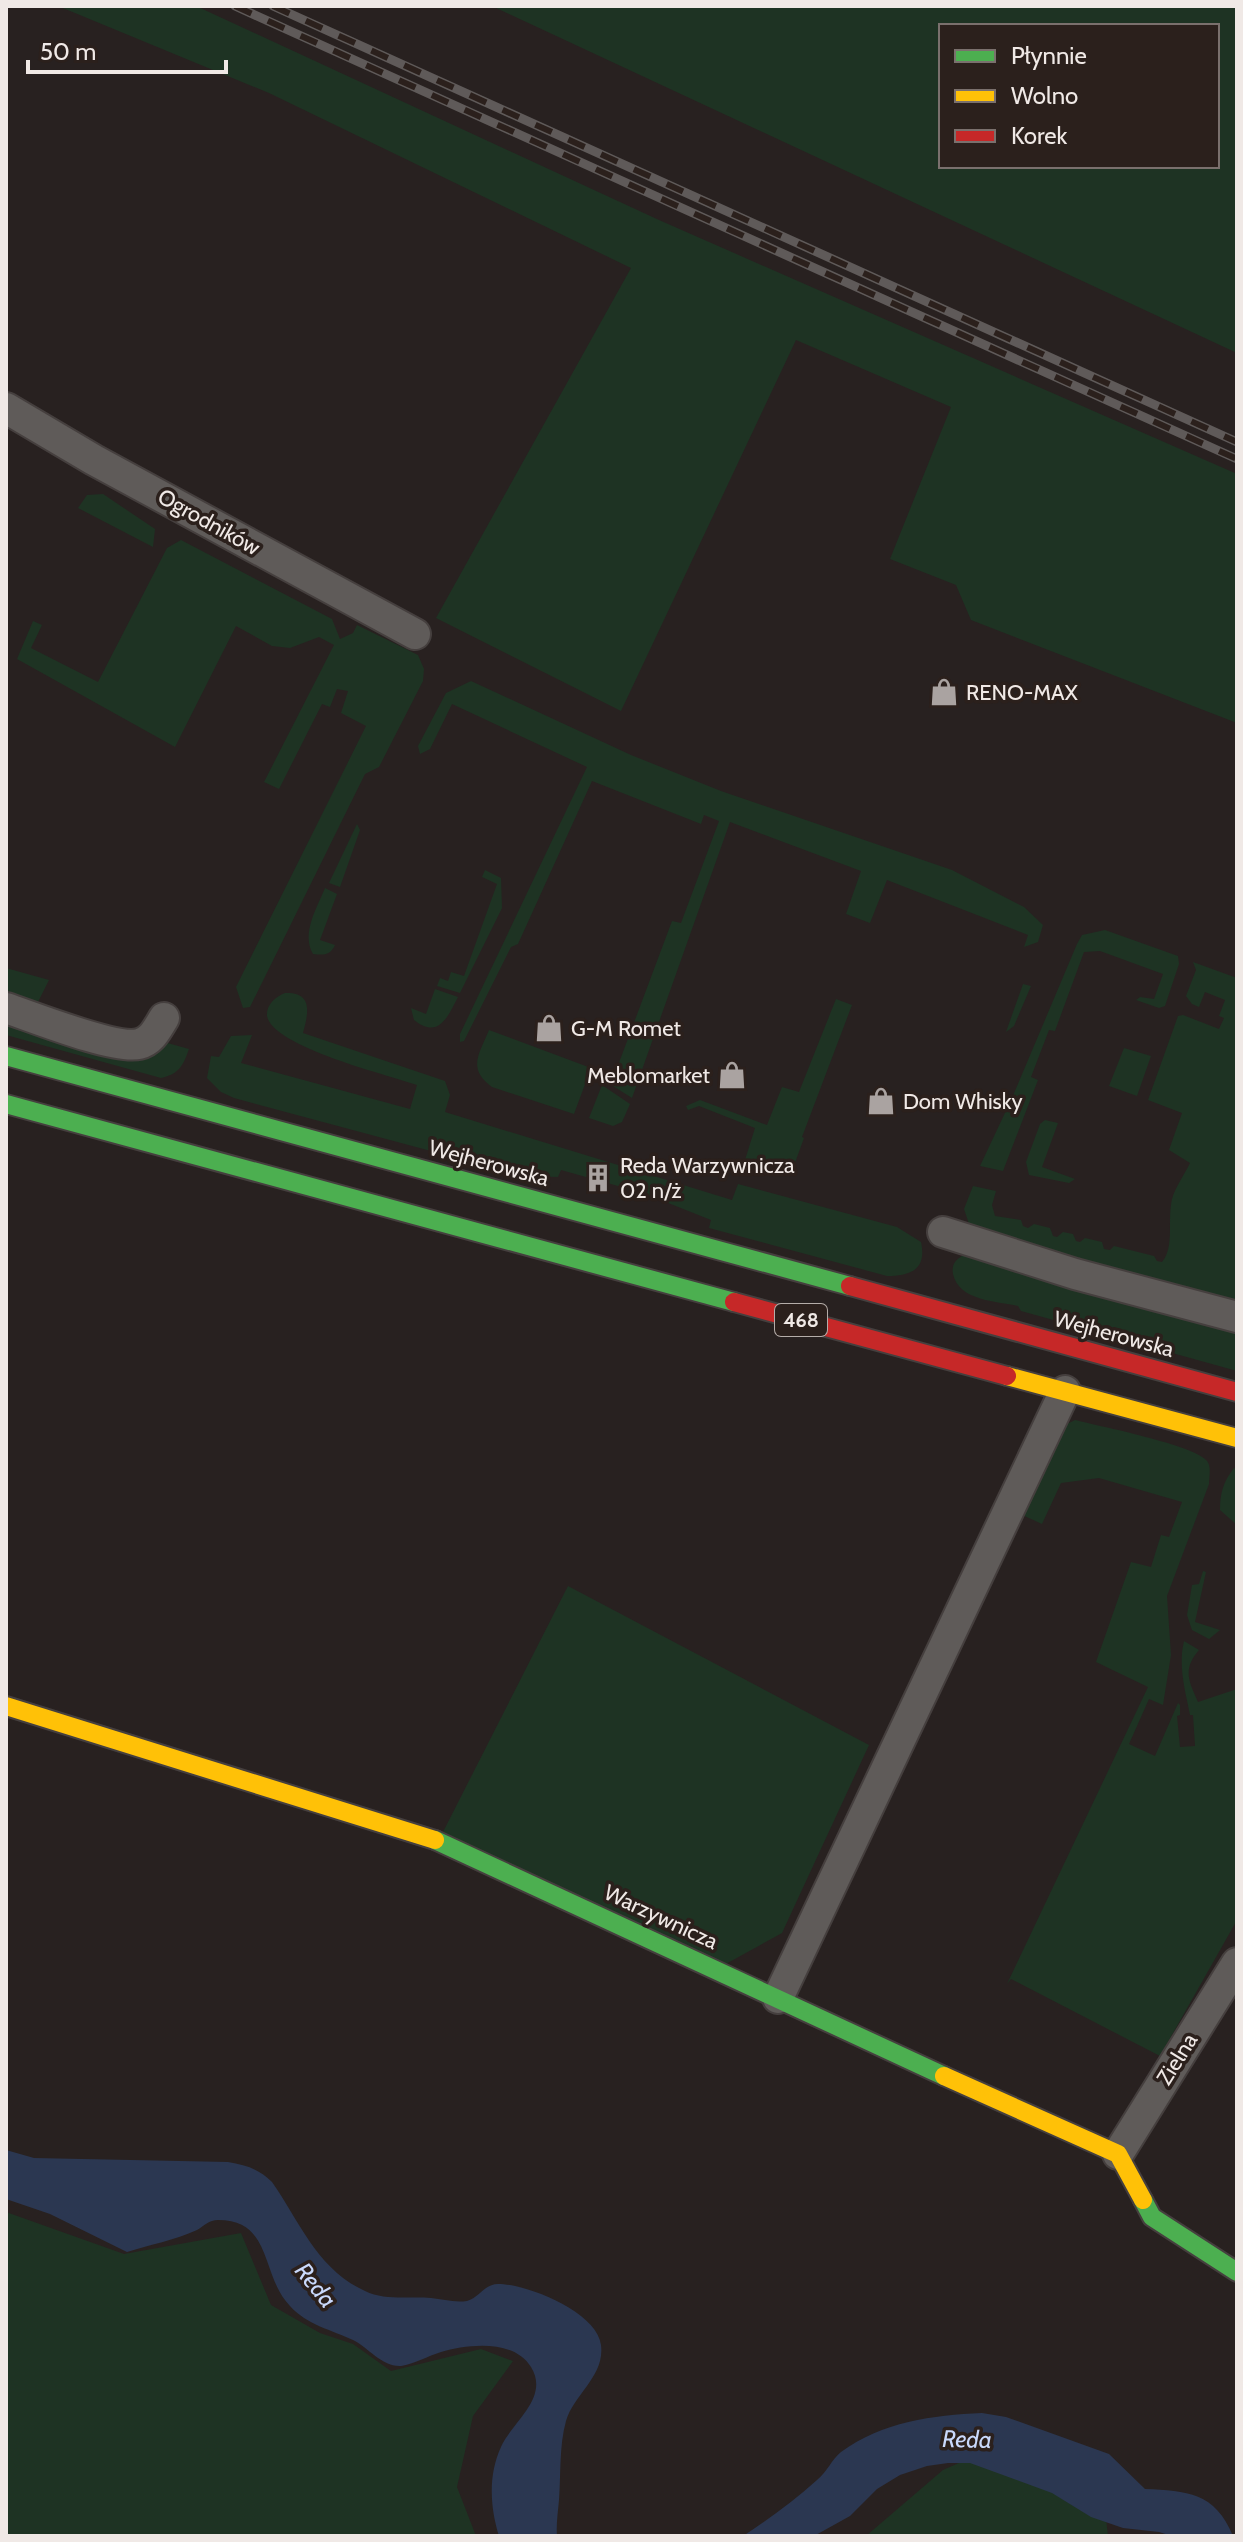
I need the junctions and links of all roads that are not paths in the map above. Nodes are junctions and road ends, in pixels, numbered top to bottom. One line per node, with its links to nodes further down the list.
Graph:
1 (6, 408): 2 (street, Ogrodników)
2 (415, 634)
3 (6, 1008): 4 (street)
4 (164, 1018)
5 (6, 1056): 10 (main road, Wejherowska / 468)
6 (6, 1104): 9 (main road, 468)
7 (943, 1232): 8 (street)
8 (1237, 1317)
9 (1065, 1391): 11 (main road, 468); 14 (street)
10 (1237, 1392)
11 (1237, 1438)
12 (6, 1706): 14 (main road, Warzywnicza)
13 (1237, 1963): 15 (street, Zielna)
14 (778, 1998): 15 (main road, Warzywnicza)
15 (1118, 2154): 16 (main road)
16 (1237, 2272)

